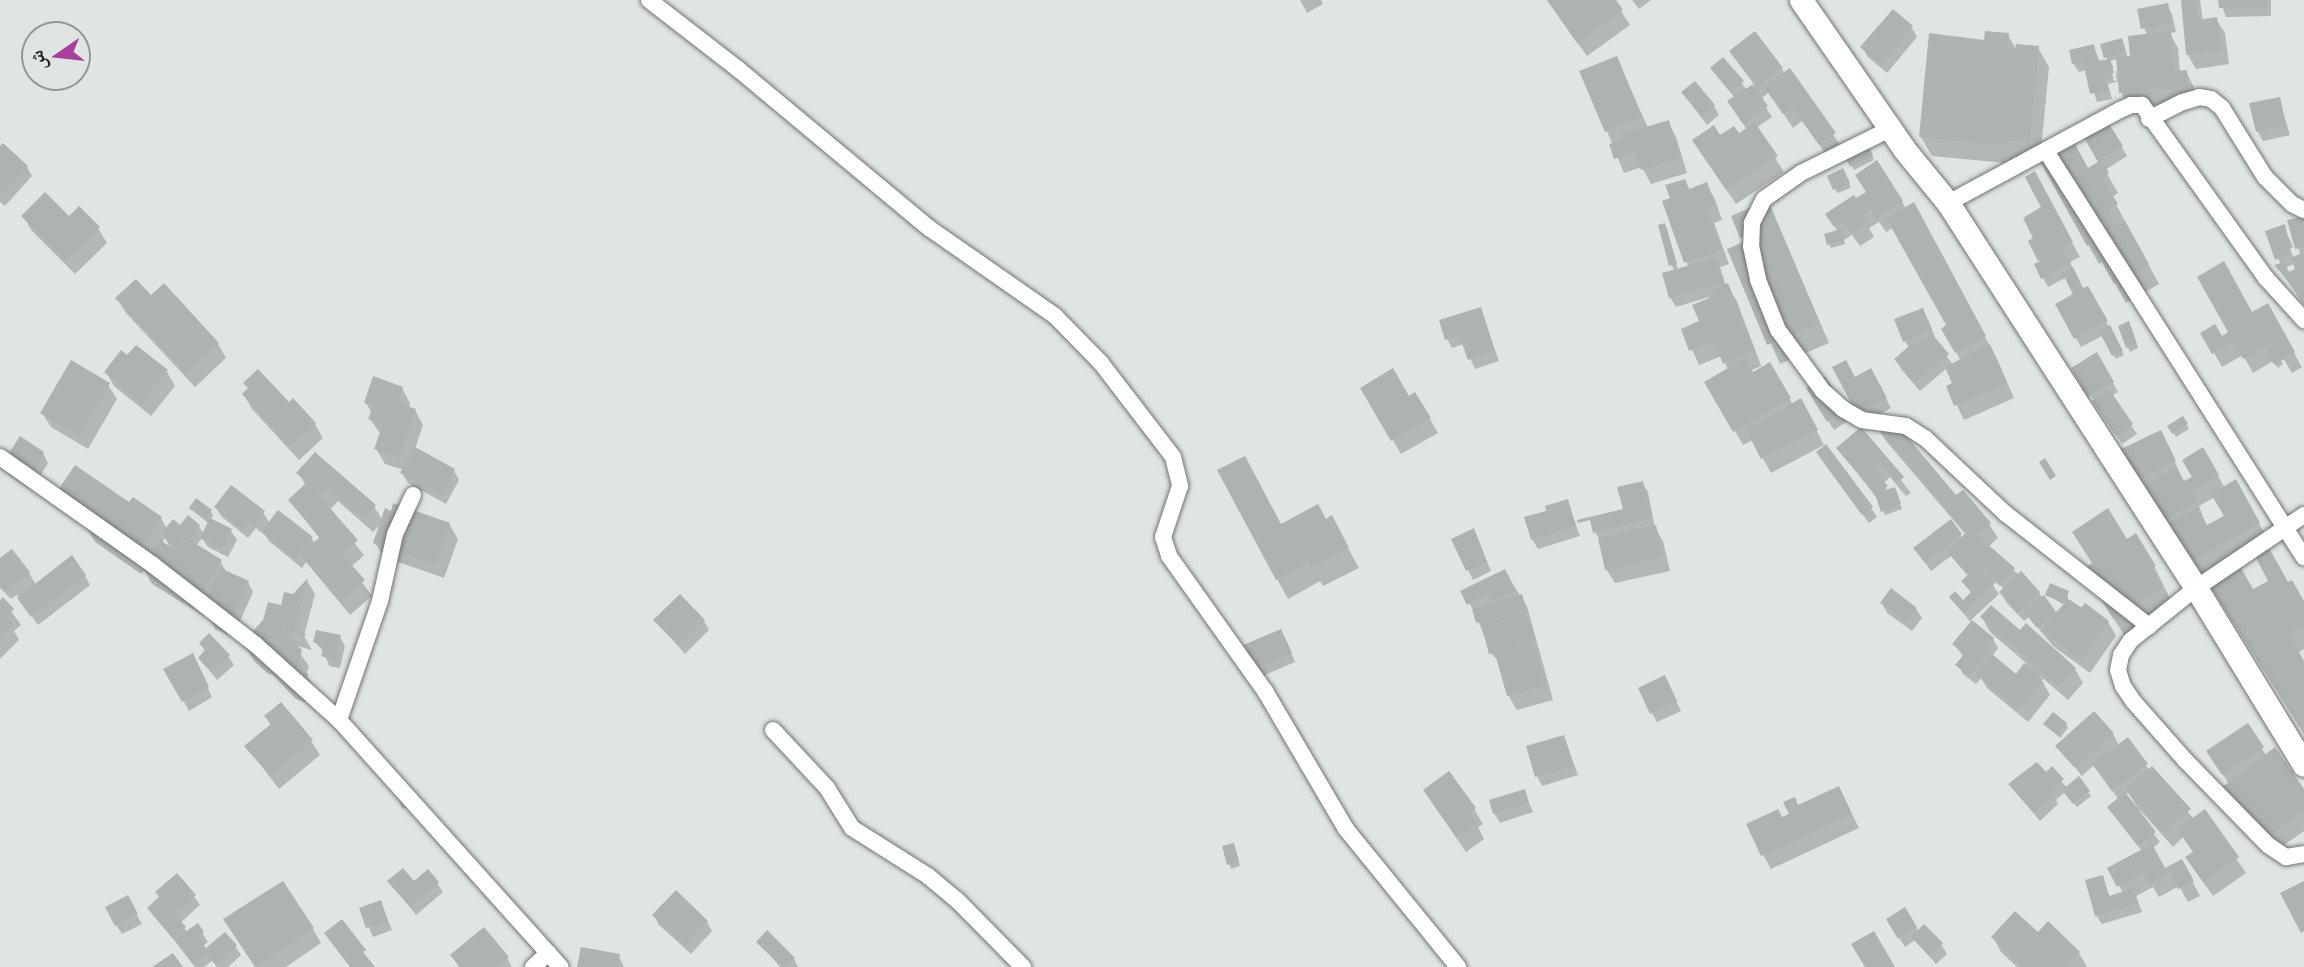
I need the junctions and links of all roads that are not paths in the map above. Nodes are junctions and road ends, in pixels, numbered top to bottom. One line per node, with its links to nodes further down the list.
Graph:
1 (649, 0): 24 (street)
2 (1801, 0): 4 (main road)
3 (2149, 120): 5 (street); 7 (street); 8 (street)
4 (1890, 129): 6 (main road); 15 (street)
5 (2046, 151): 6 (street); 12 (street)
6 (1948, 203): 14 (main road)
7 (2304, 209)
8 (2304, 320)
9 (0, 457): 16 (street)
10 (413, 495): 16 (street)
11 (2304, 515): 12 (street)
12 (2284, 529): 13 (street); 14 (street)
13 (2304, 557)
14 (2196, 588): 15 (street); 18 (main road)
15 (2149, 626): 19 (street)
16 (339, 720): 20 (street)
17 (773, 730): 23 (street)
18 (2304, 765)
19 (2304, 854)
20 (548, 953): 21 (street); 22 (street)
21 (533, 967)
22 (561, 967)
23 (1023, 967)
24 (1458, 967)

